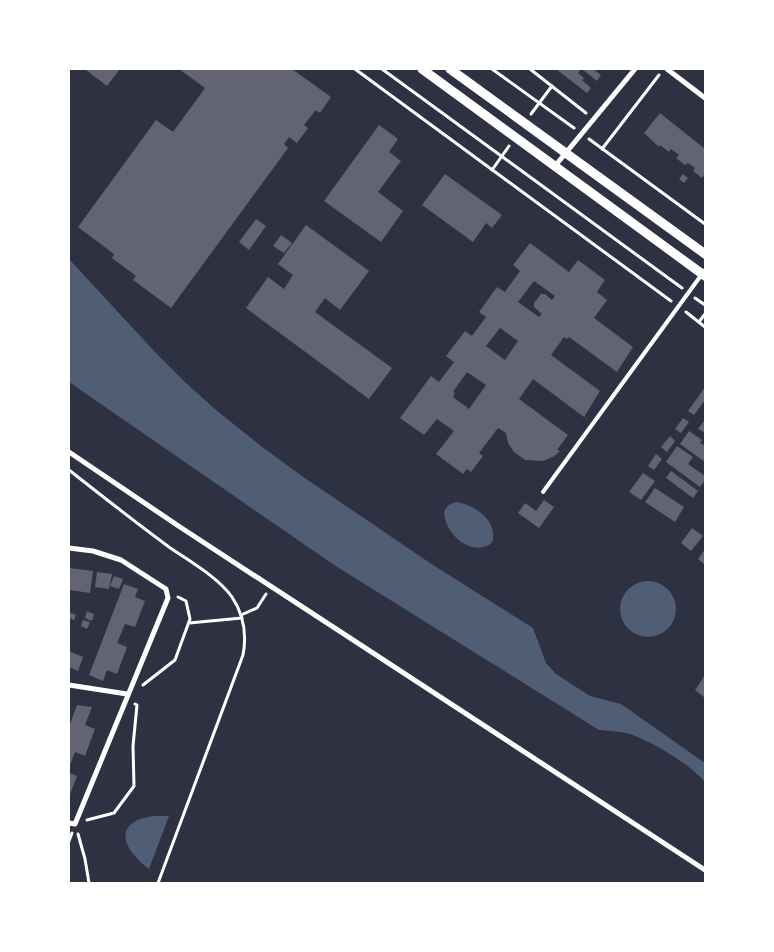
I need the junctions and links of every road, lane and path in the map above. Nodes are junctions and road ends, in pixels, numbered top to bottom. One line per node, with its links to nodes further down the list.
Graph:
1 (354, 69): 19 (path)
2 (382, 69): 9 (path)
3 (422, 69): 18 (street)
4 (450, 69): 16 (street)
5 (492, 69): 12 (path)
6 (530, 69): 10 (path)
7 (635, 69): 13 (street)
8 (665, 69): 11 (street); 15 (path)
9 (388, 71): 17 (path)
10 (552, 86): 12 (path); 13 (path)
11 (705, 98)
12 (539, 104): 14 (path)
13 (593, 118): 14 (street)
14 (580, 133): 15 (path); 16 (street)
15 (602, 149): 20 (path)
16 (565, 153): 18 (street); 21 (street)
17 (502, 157): 19 (path); 23 (path)
18 (555, 166): 22 (street)
19 (492, 170): 25 (path)
20 (705, 224)
21 (705, 254)
22 (704, 273): 23 (lane)
23 (688, 293): 24 (path); 25 (lane)
24 (705, 305)
25 (678, 307): 27 (path); 31 (lane)
26 (705, 314): 27 (path)
27 (698, 322): 28 (path)
28 (705, 327)
29 (69, 452): 40 (street)
30 (69, 470): 35 (path)
31 (543, 492)
32 (69, 548): 33 (street)
33 (166, 590): 36 (path); 38 (street)
34 (268, 591): 35 (path)
35 (241, 616): 36 (path); 42 (path)
36 (188, 624): 38 (path)
37 (69, 685): 38 (street)
38 (127, 694): 39 (street); 39 (path)
39 (72, 823): 41 (path)
40 (705, 870)
41 (89, 883)
42 (158, 883)

